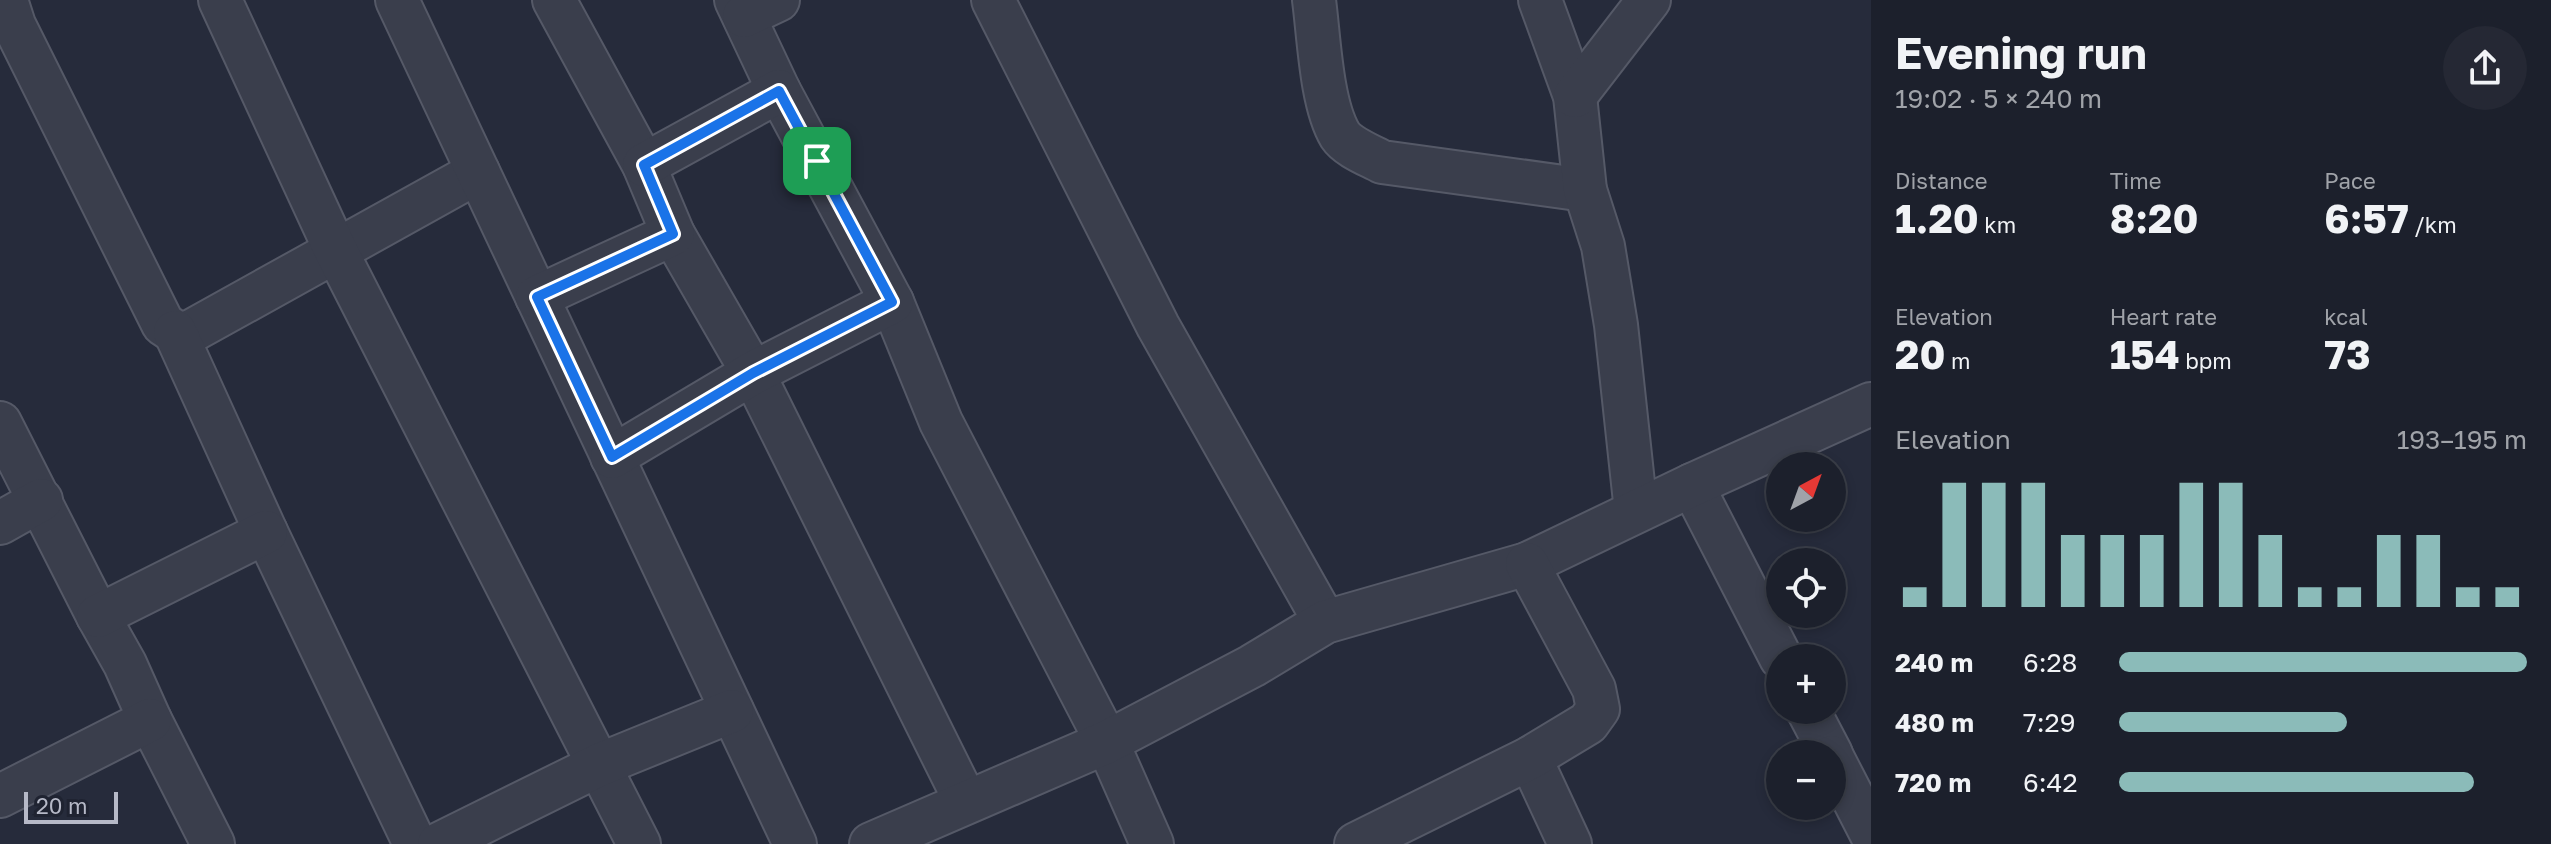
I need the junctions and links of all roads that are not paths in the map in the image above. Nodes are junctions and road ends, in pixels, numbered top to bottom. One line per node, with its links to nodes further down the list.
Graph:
1 (220, 0): 16 (street)
2 (397, 0): 13 (street)
3 (554, 0): 12 (street)
4 (993, 0): 31 (street)
5 (1314, 0): 14 (street)
6 (1540, 0): 11 (street)
7 (1649, 0): 11 (street)
8 (9, 2): 19 (street)
9 (753, 5): 10 (street)
10 (779, 91): 12 (street); 18 (street)
11 (1575, 96): 14 (street)
12 (644, 165): 15 (street)
13 (478, 172): 16 (street); 17 (street)
14 (1585, 190): 26 (street)
15 (673, 234): 17 (street); 20 (street)
16 (336, 251): 19 (street); 37 (street)
17 (537, 297): 23 (street)
18 (892, 302): 20 (street); 35 (street)
19 (175, 332): 28 (street)
20 (753, 373): 23 (street); 40 (street)
21 (1869, 412): 24 (street)
22 (0, 423): 25 (street)
23 (612, 457): 33 (street)
24 (1692, 485): 26 (street); 32 (street)
25 (41, 500): 27 (street); 30 (street)
26 (1636, 511): 29 (street)
27 (0, 523)
28 (266, 532): 30 (street); 43 (street)
29 (1527, 564): 31 (street); 36 (street)
30 (98, 616): 34 (street)
31 (1325, 622): 35 (street)
32 (1774, 644)
33 (732, 711): 37 (street); 46 (street)
34 (150, 720): 39 (street); 42 (street)
35 (1107, 742): 40 (street); 48 (street)
36 (1530, 758): 49 (street); 50 (street)
37 (599, 765): 44 (street); 45 (street)
38 (1846, 784): 41 (street)
39 (0, 796)
40 (966, 802): 47 (street)
41 (1871, 833)
42 (213, 844)
43 (415, 844)
44 (439, 844)
45 (639, 844)
46 (795, 844)
47 (871, 844)
48 (1152, 844)
49 (1356, 844)
50 (1570, 844)

